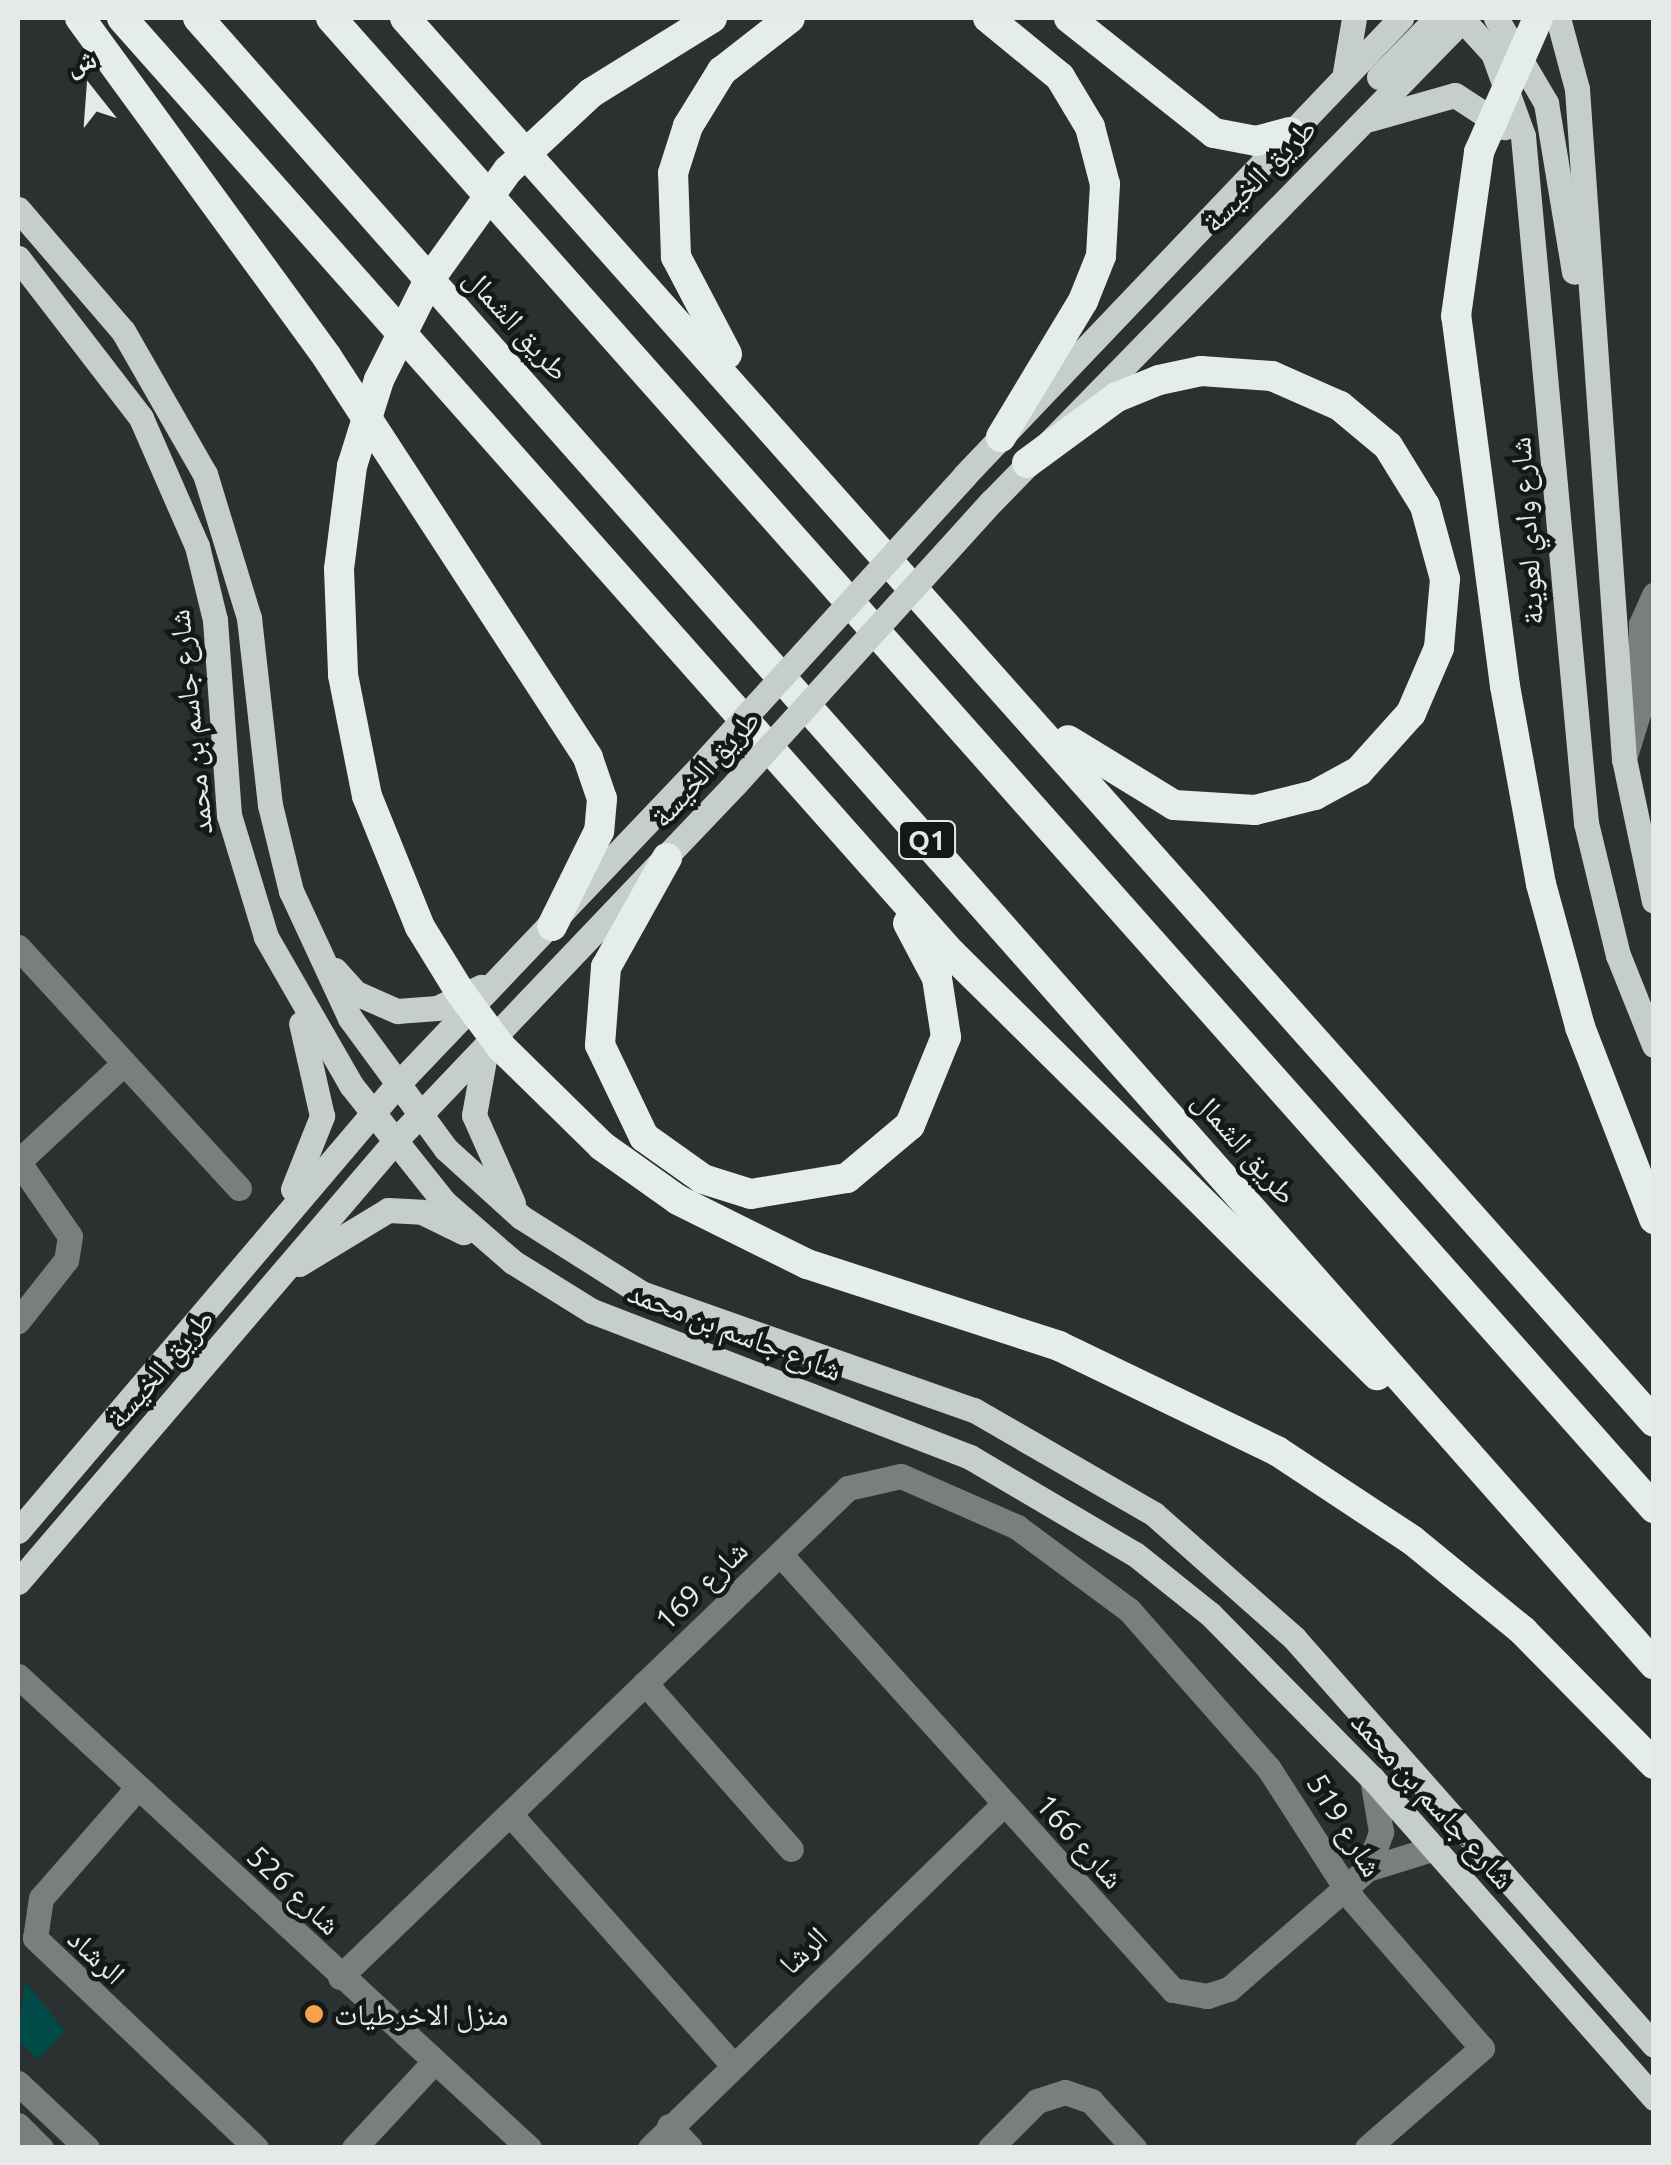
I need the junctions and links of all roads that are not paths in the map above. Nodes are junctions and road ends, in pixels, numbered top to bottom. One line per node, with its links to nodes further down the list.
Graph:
1 (80, 18): 34 (highway)
2 (122, 18): 32 (highway)
3 (198, 18): 54 (highway, طريق الشمال / Q1)
4 (331, 18): 56 (highway)
5 (405, 18): 25 (highway)
6 (712, 18): 64 (highway, bridge)
7 (790, 18): 25 (highway)
8 (988, 18): 26 (highway)
9 (1069, 18): 19 (highway)
10 (1354, 18): 17 (main road)
11 (1401, 18): 17 (main road, طريق الخيسة)
12 (1437, 18): 22 (main road)
13 (1462, 18): 18 (main road, طريق الخيسة); 20 (main road, شارع وادي لعوينة)
14 (1496, 18): 24 (main road)
15 (1538, 18): 49 (highway, bridge)
16 (1558, 18): 24 (main road)
17 (1344, 77): 19 (main road, طريق الخيسة)
18 (1348, 130): 20 (main road); 22 (main road, طريق الخيسة)
19 (1290, 132): 26 (main road, طريق الخيسة)
20 (1528, 166): 39 (main road, شارع وادي لعوينة)
21 (18, 209): 35 (main road, شارع جاسم بن محمد)
22 (1240, 239): 27 (main road, طريق الخيسة)
23 (18, 258): 38 (main road, شارع جاسم بن محمد)
24 (1591, 386): 30 (main road)
25 (770, 425): 29 (highway)
26 (1001, 438): 34 (main road, طريق الخيسة, bridge)
27 (1027, 463): 29 (highway); 31 (main road, طريق الخيسة, bridge)
28 (1654, 594): 30 (street)
29 (1022, 706): 55 (highway)
30 (1624, 758): 33 (main road)
31 (667, 858): 32 (highway); 40 (main road, طريق الخيسة)
32 (872, 865): 54 (highway)
33 (1654, 902)
34 (552, 926): 37 (main road)
35 (313, 946): 37 (main road); 42 (main road, شارع جاسم بن محمد)
36 (18, 947): 41 (street)
37 (508, 974): 42 (main road)
38 (294, 994): 43 (main road, شارع جاسم بن محمد); 50 (main road)
39 (1654, 1045)
40 (487, 1049): 44 (main road, طريق الخيسة); 48 (main road)
41 (124, 1063): 46 (street); 47 (street)
42 (396, 1086): 43 (main road); 44 (main road, شارع جاسم بن محمد)
43 (372, 1113): 45 (main road, شارع جاسم بن محمد); 50 (main road, طريق الخيسة)
44 (419, 1116): 45 (main road, طريق الخيسة); 48 (main road, شارع جاسم بن محمد)
45 (395, 1141): 51 (main road, شارع جاسم بن محمد); 52 (main road, طريق الخيسة)
46 (18, 1162): 53 (street)
47 (239, 1188)
48 (520, 1217): 74 (main road, شارع جاسم بن محمد)
49 (1654, 1218)
50 (272, 1235): 57 (main road, طريق الخيسة)
51 (488, 1243): 52 (main road); 65 (main road, شارع جاسم بن محمد)
52 (290, 1268): 59 (main road, طريق الخيسة)
53 (18, 1321)
54 (1415, 1395): 61 (highway, طريق الشمال / Q1)
55 (1654, 1422)
56 (1654, 1508)
57 (18, 1531)
58 (780, 1554): 60 (street, شارع 169); 63 (street, شارع 169); 67 (street, شارع 166)
59 (18, 1582)
60 (1153, 1637): 72 (street, شارع 519)
61 (1654, 1664)
62 (18, 1676): 66 (street, شارع 526)
63 (645, 1684): 68 (street, شارع 169); 70 (street)
64 (1654, 1764)
65 (1372, 1778): 69 (main road, شارع جاسم بن محمد); 71 (street)
66 (138, 1787): 73 (street, شارع 526); 83 (street, الرشاد)
67 (1004, 1804): 72 (street, شارع 166); 75 (street, الرشا)
68 (510, 1814): 73 (street, شارع 169); 75 (street)
69 (1435, 1848): 71 (street, شارع 166); 78 (main road, شارع جاسم بن محمد)
70 (791, 1849)
71 (1366, 1869): 72 (street, شارع 166)
72 (1344, 1888): 90 (street, شارع 519)
73 (340, 1978): 76 (street, شارع 526)
74 (1654, 2045)
75 (732, 2063): 80 (street, الرشا)
76 (432, 2064): 84 (street); 85 (street, شارع 526)
77 (20, 2094): 81 (street)
78 (1654, 2098)
79 (18, 2125): 82 (street)
80 (670, 2126): 86 (street, الرشا); 87 (street)
81 (69, 2142)
82 (41, 2148)
83 (256, 2148)
84 (354, 2148)
85 (529, 2148)
86 (650, 2148)
87 (690, 2148)
88 (990, 2148): 89 (street)
89 (1134, 2148)
90 (1367, 2148)

